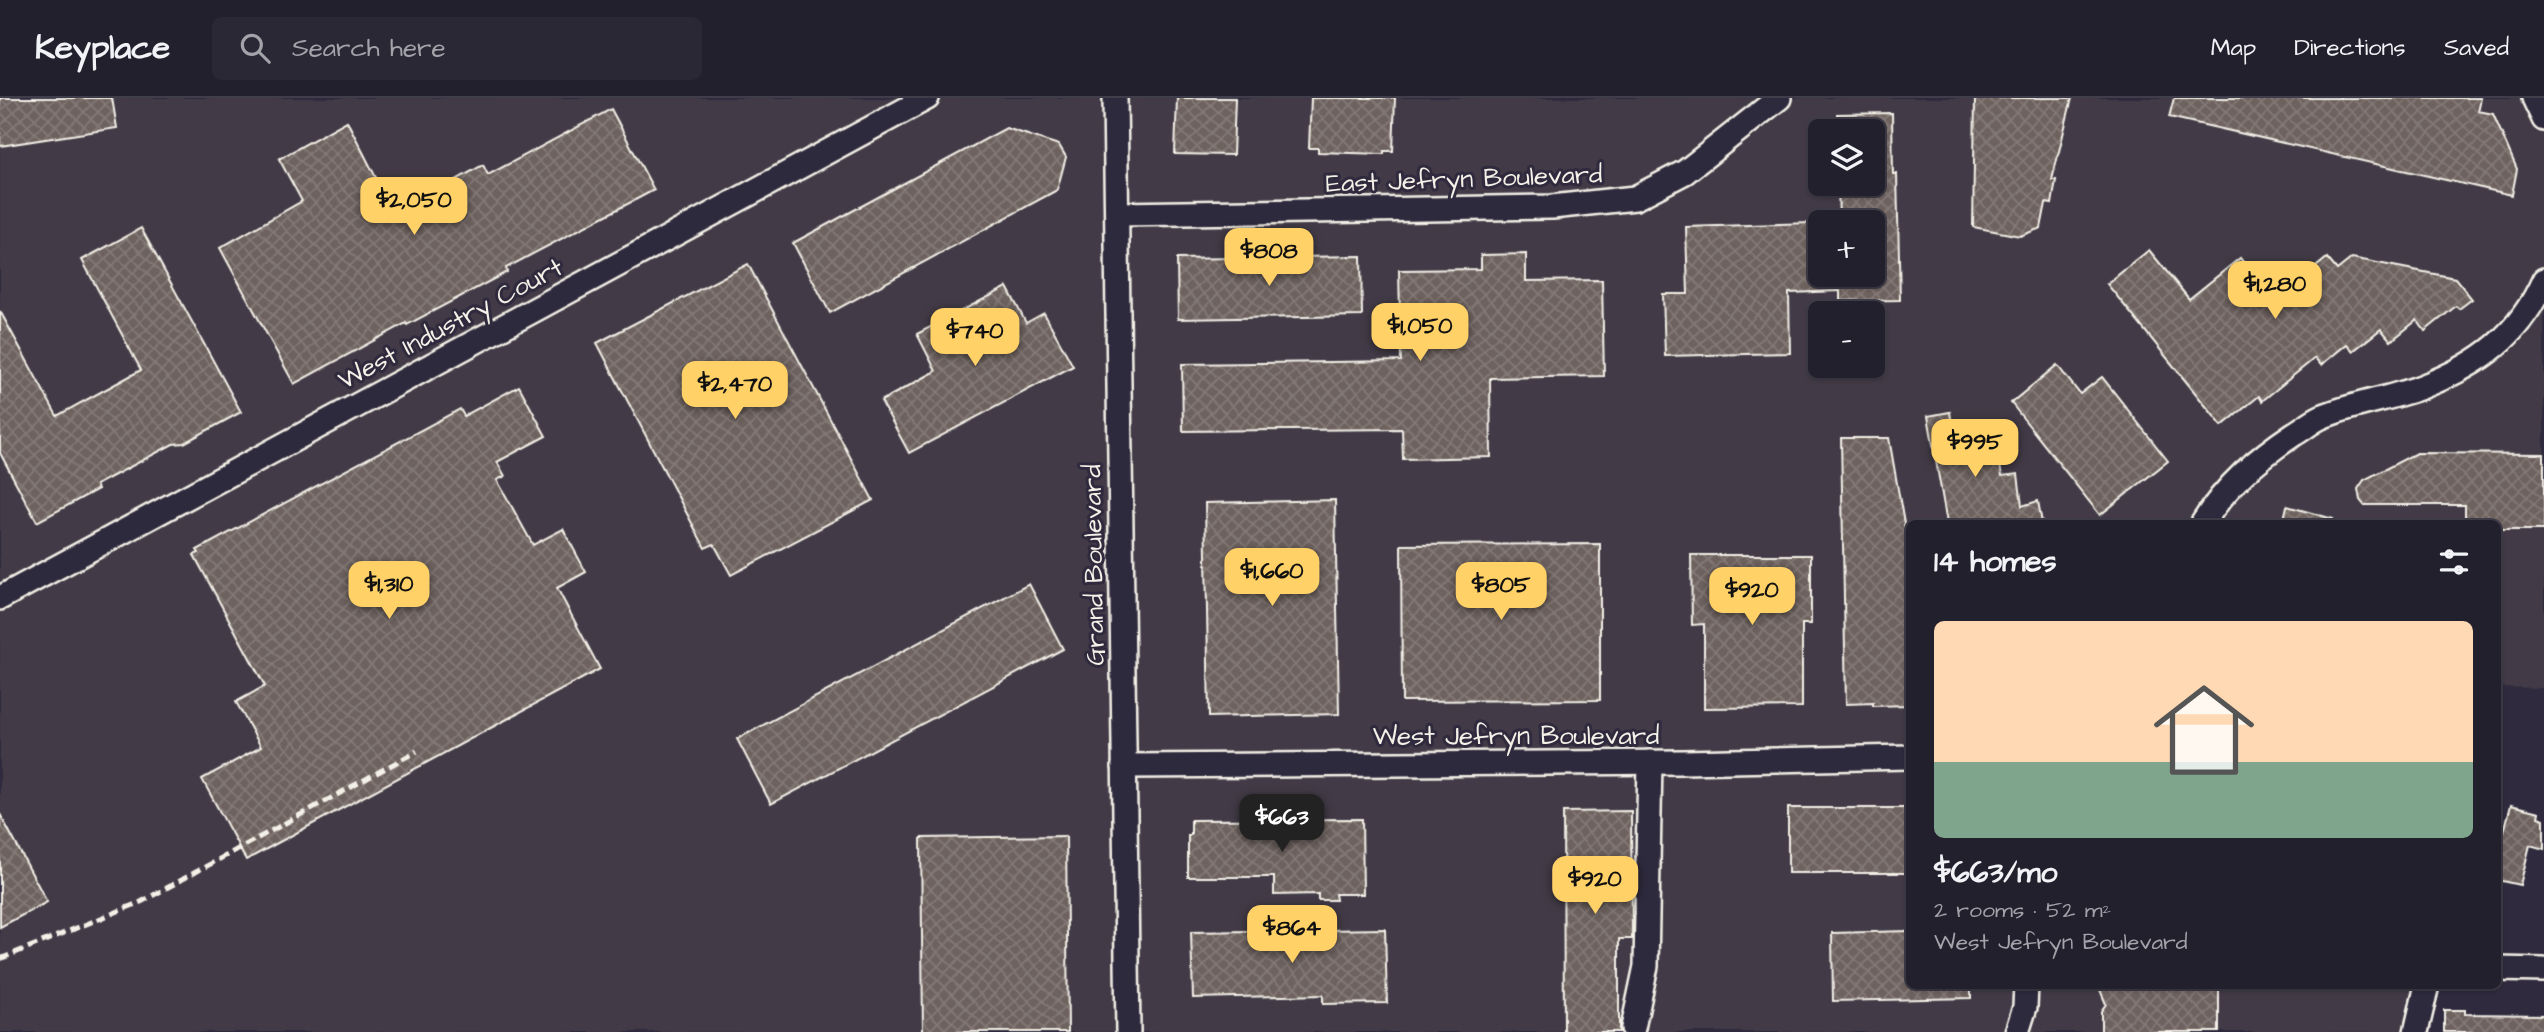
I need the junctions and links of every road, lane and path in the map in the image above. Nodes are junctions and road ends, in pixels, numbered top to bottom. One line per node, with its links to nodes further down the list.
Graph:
1 (927, 98): 9 (street, West Industry Court)
2 (1115, 98): 6 (street, Grand Boulevard)
3 (1779, 98): 6 (street, East Jefryn Boulevard)
4 (2534, 98): 5 (street)
5 (2544, 119)
6 (1118, 214): 12 (street, Grand Boulevard)
7 (2544, 280): 8 (street)
8 (2205, 520)
9 (0, 598)
10 (1906, 757): 11 (street, West Jefryn Boulevard)
11 (1650, 762): 12 (street, West Jefryn Boulevard); 17 (street)
12 (1124, 766): 18 (street, Grand Boulevard)
13 (2501, 969): 14 (street)
14 (2544, 970)
15 (2026, 989): 19 (street)
16 (2426, 989): 20 (street)
17 (1633, 1028)
18 (1128, 1032)
19 (2017, 1032)
20 (2416, 1032)

